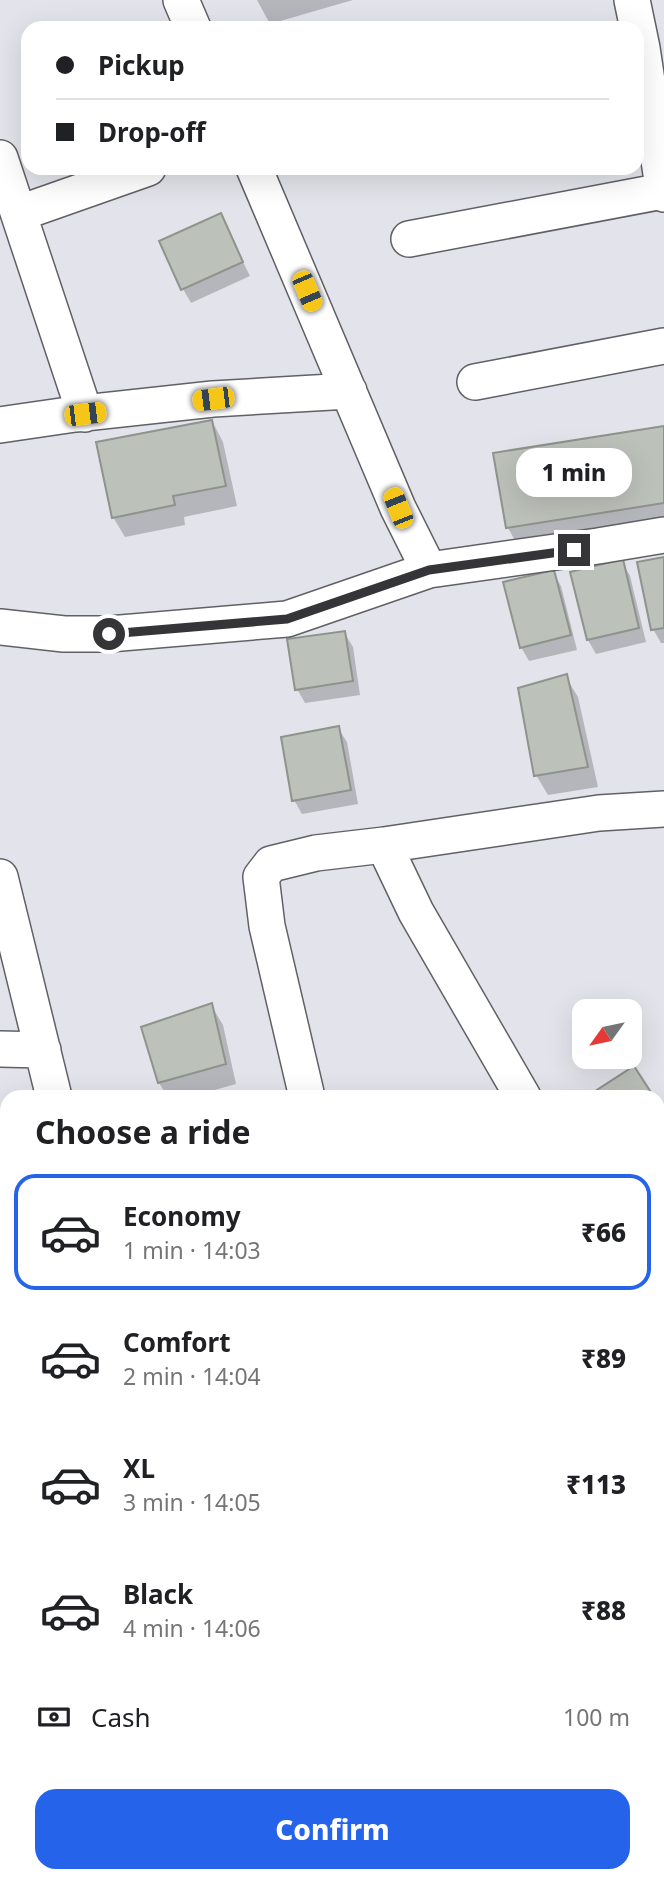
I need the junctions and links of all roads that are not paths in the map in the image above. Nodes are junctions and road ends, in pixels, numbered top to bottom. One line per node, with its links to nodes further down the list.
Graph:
1 (181, 0): 3 (street)
2 (632, 0): 4 (street)
3 (190, 21)
4 (635, 21)
5 (644, 77): 9 (street)
6 (0, 158): 10 (street)
7 (128, 175): 10 (street)
8 (257, 175): 14 (street)
9 (664, 192): 11 (street)
10 (20, 213): 15 (street)
11 (409, 239)
12 (664, 346): 13 (street)
13 (475, 382)
14 (349, 391): 15 (street); 18 (street)
15 (85, 414): 16 (street)
16 (0, 426)
17 (664, 535): 18 (street)
18 (429, 570): 19 (street)
19 (0, 627)
20 (664, 809): 21 (street)
21 (384, 845): 26 (street); 27 (street)
22 (0, 877): 24 (street)
23 (0, 1049): 24 (street)
24 (43, 1050): 25 (street)
25 (52, 1090)
26 (305, 1090)
27 (519, 1090)

